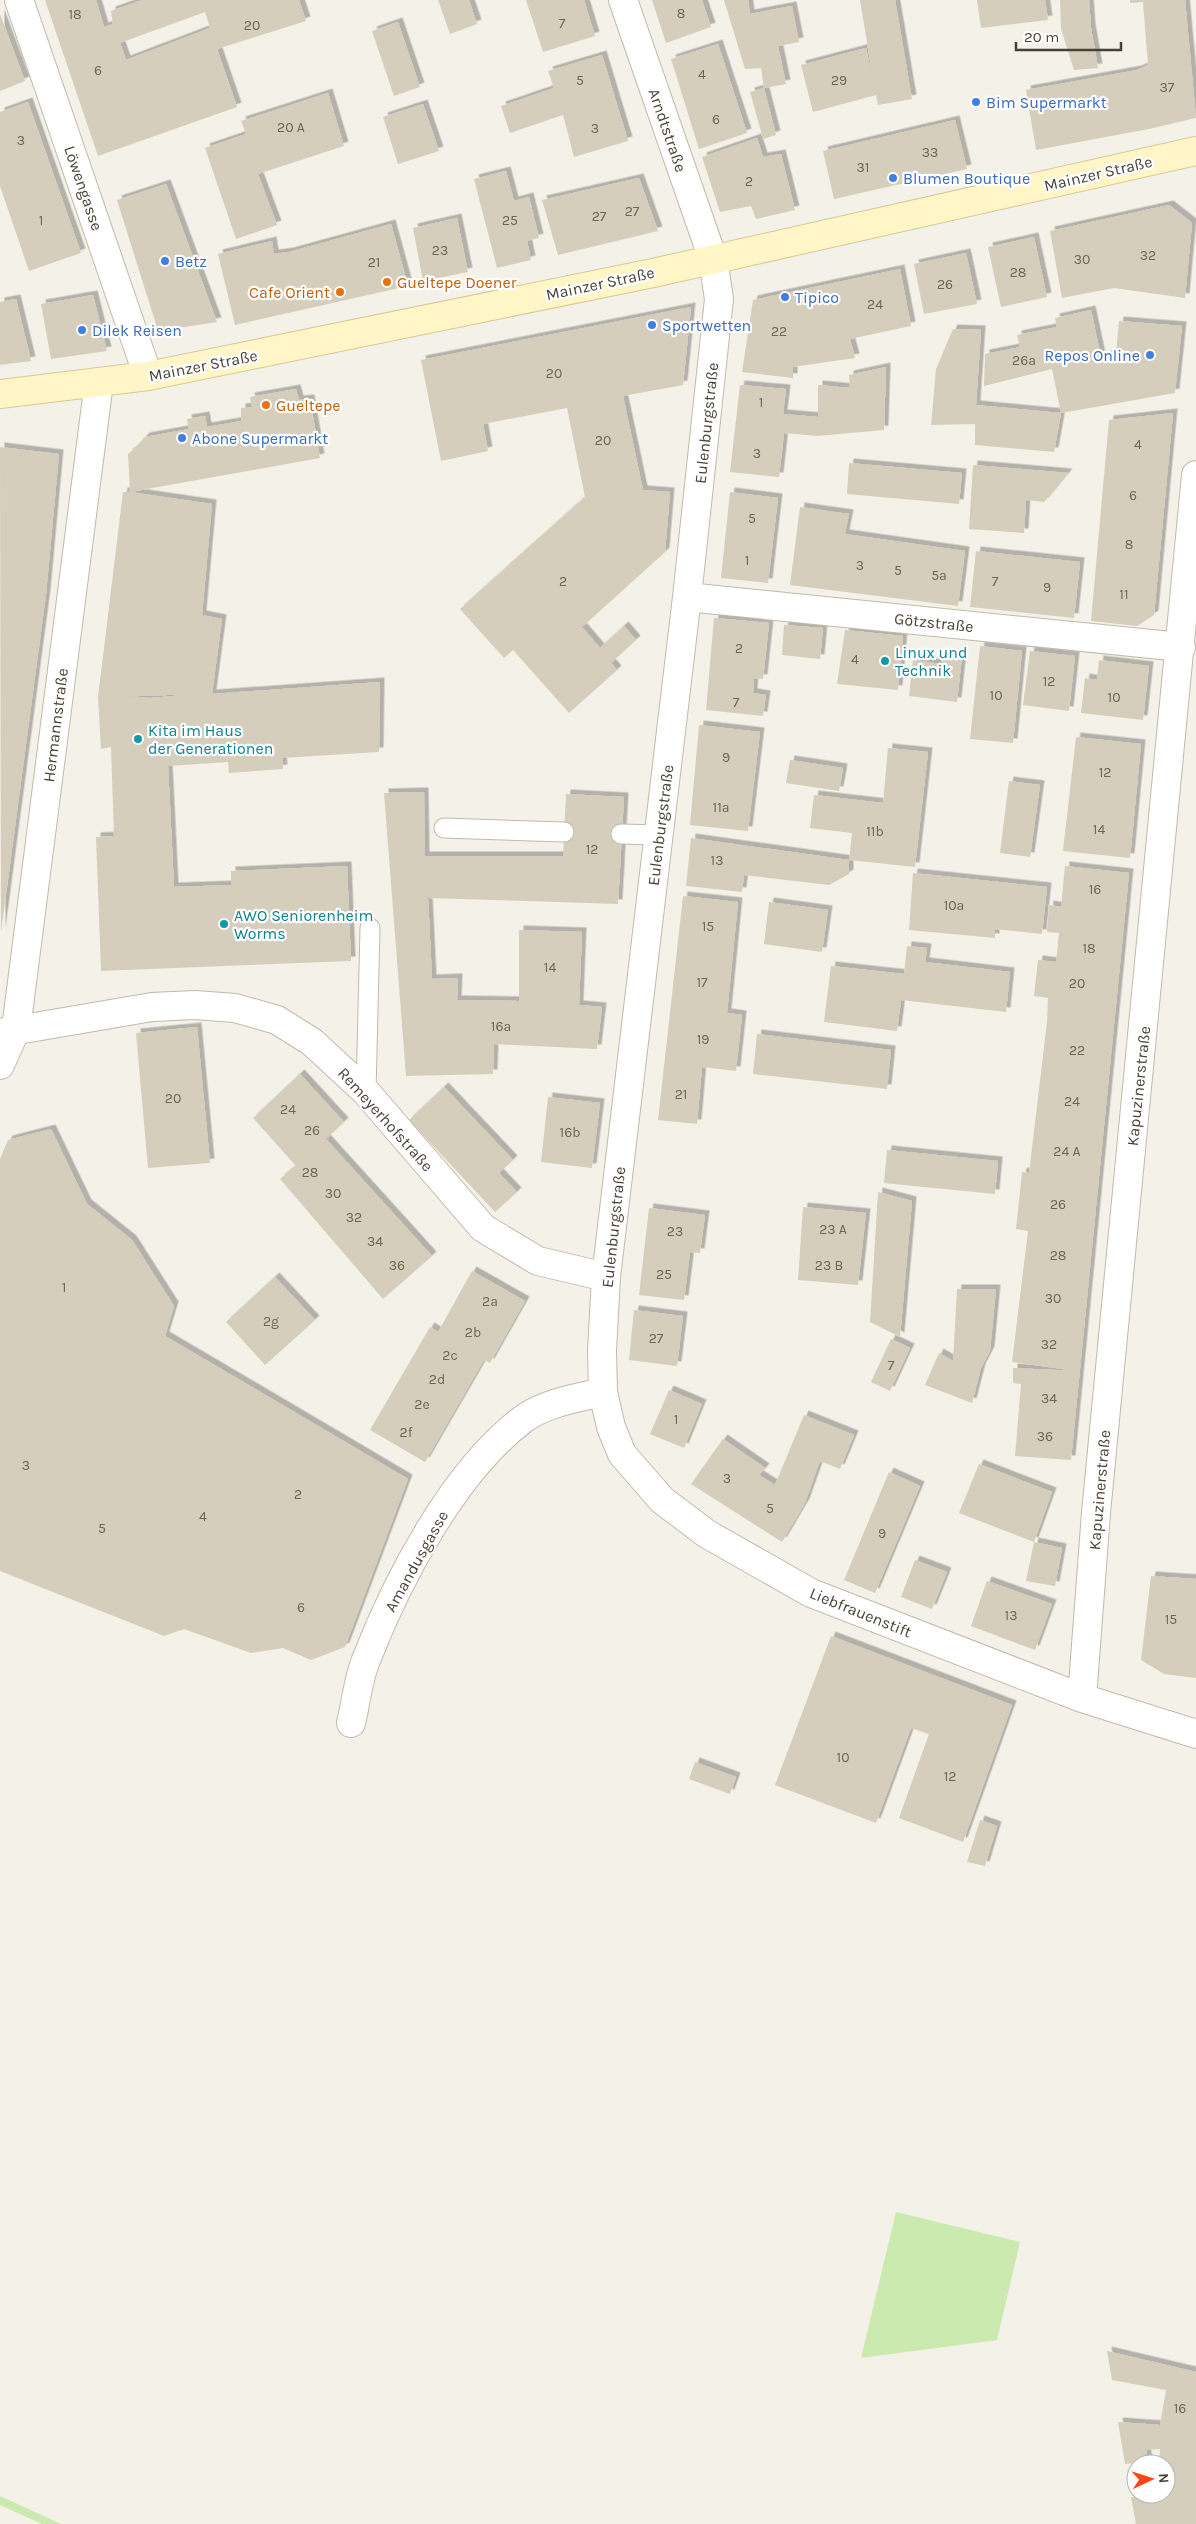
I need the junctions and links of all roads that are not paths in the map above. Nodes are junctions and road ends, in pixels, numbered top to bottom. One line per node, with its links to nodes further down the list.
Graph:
1 (19, 0): 5 (street, Löwengasse)
2 (623, 0): 4 (street, Arndtstraße)
3 (1196, 151): 4 (main road, Mainzer Straße)
4 (713, 259): 5 (main road, Mainzer Straße); 9 (street, Eulenburgstraße)
5 (148, 376): 6 (main road, Mainzer Straße)
6 (99, 382): 7 (main road, Mainzer Straße); 16 (street, Hermannstraße)
7 (0, 394)
8 (1196, 475): 10 (street, Kapuzinerstraße)
9 (687, 597): 10 (street, Götzstraße); 14 (street, Eulenburgstraße)
10 (1181, 647): 21 (street, Kapuzinerstraße)
11 (444, 828): 12 (lane)
12 (564, 832)
13 (622, 834): 14 (lane)
14 (659, 835): 19 (street, Eulenburgstraße)
15 (370, 928): 18 (lane)
16 (8, 1031): 17 (street, Hermannstraße); 18 (street, Remeyerhofstraße)
17 (0, 1065)
18 (366, 1092): 19 (street, Remeyerhofstraße)
19 (606, 1277): 20 (street, Eulenburgstraße)
20 (604, 1392): 21 (street, Liebfrauenstift); 22 (street, Amandusgasse)
21 (1082, 1698): 23 (street, Liebfrauenstift)
22 (351, 1723)
23 (1196, 1734)

